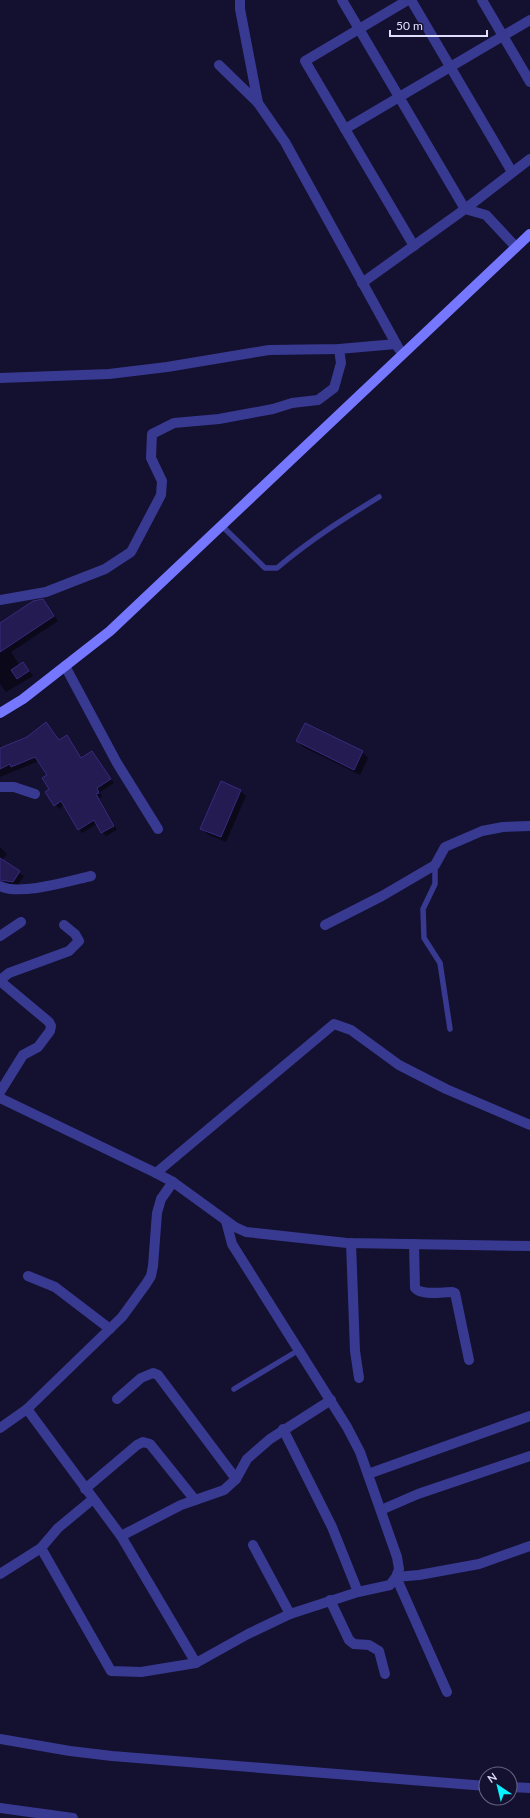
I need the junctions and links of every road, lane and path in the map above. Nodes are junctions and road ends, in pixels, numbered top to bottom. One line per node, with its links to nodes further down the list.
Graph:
1 (240, 0): 12 (street)
2 (342, 0): 6 (street)
3 (410, 0): 6 (street); 9 (street)
4 (482, 0): 7 (street)
5 (530, 20): 7 (street)
6 (359, 29): 11 (street); 13 (street)
7 (503, 36): 9 (street); 10 (street)
8 (219, 66): 12 (street)
9 (450, 67): 11 (street); 15 (street)
10 (530, 82)
11 (399, 97): 13 (street); 16 (street)
12 (258, 103): 20 (street)
13 (345, 129): 18 (street)
14 (530, 159): 15 (street)
15 (512, 172): 16 (street)
16 (465, 209): 18 (street); 19 (street)
17 (530, 234): 19 (main road)
18 (414, 246): 20 (street)
19 (516, 247): 23 (main road)
20 (362, 283): 21 (street)
21 (396, 344): 22 (street); 23 (street)
22 (339, 349): 24 (street); 27 (street)
23 (402, 355): 26 (main road)
24 (0, 378)
25 (379, 497): 26 (lane)
26 (222, 526): 28 (main road)
27 (0, 600)
28 (65, 666): 29 (main road); 33 (street)
29 (0, 713)
30 (0, 787): 31 (street)
31 (35, 794)
32 (530, 826): 34 (street)
33 (158, 829)
34 (435, 864): 39 (street); 42 (lane)
35 (91, 876): 36 (street)
36 (0, 886)
37 (21, 922): 40 (street)
38 (64, 925): 41 (street)
39 (324, 925)
40 (0, 936)
41 (0, 981): 43 (street)
42 (450, 1029)
43 (0, 1092)
44 (0, 1098): 46 (street)
45 (530, 1124): 46 (street)
46 (156, 1173): 47 (street)
47 (173, 1182): 48 (street); 53 (street)
48 (226, 1221): 49 (street); 54 (street)
49 (352, 1243): 50 (street); 56 (street)
50 (414, 1244): 51 (street); 55 (street)
51 (530, 1246)
52 (28, 1276): 53 (street)
53 (110, 1329): 60 (street)
54 (298, 1350): 57 (lane); 59 (street)
55 (469, 1360)
56 (360, 1378)
57 (234, 1389)
58 (117, 1399): 66 (street)
59 (331, 1400): 63 (street); 65 (street)
60 (27, 1409): 62 (street); 67 (street)
61 (530, 1416): 65 (street)
62 (0, 1428)
63 (283, 1429): 66 (street); 77 (street)
64 (530, 1456): 70 (street)
65 (368, 1474): 70 (street)
66 (236, 1479): 69 (street)
67 (85, 1489): 68 (street); 69 (street)
68 (93, 1499): 71 (street); 74 (street)
69 (195, 1500): 71 (street)
70 (380, 1510): 76 (street)
71 (121, 1536): 80 (street)
72 (253, 1544): 79 (street)
73 (530, 1546): 76 (street)
74 (41, 1548): 75 (street); 80 (street)
75 (0, 1574)
76 (396, 1577): 77 (street); 82 (street)
77 (358, 1592): 78 (street)
78 (330, 1600): 79 (street); 81 (street)
79 (290, 1614): 80 (street)
80 (196, 1663)
81 (385, 1674)
82 (447, 1692)
83 (0, 1739): 84 (street)
84 (478, 1785)
85 (518, 1787): 86 (street)
86 (530, 1788)
87 (0, 1808): 88 (street)
88 (73, 1818)

